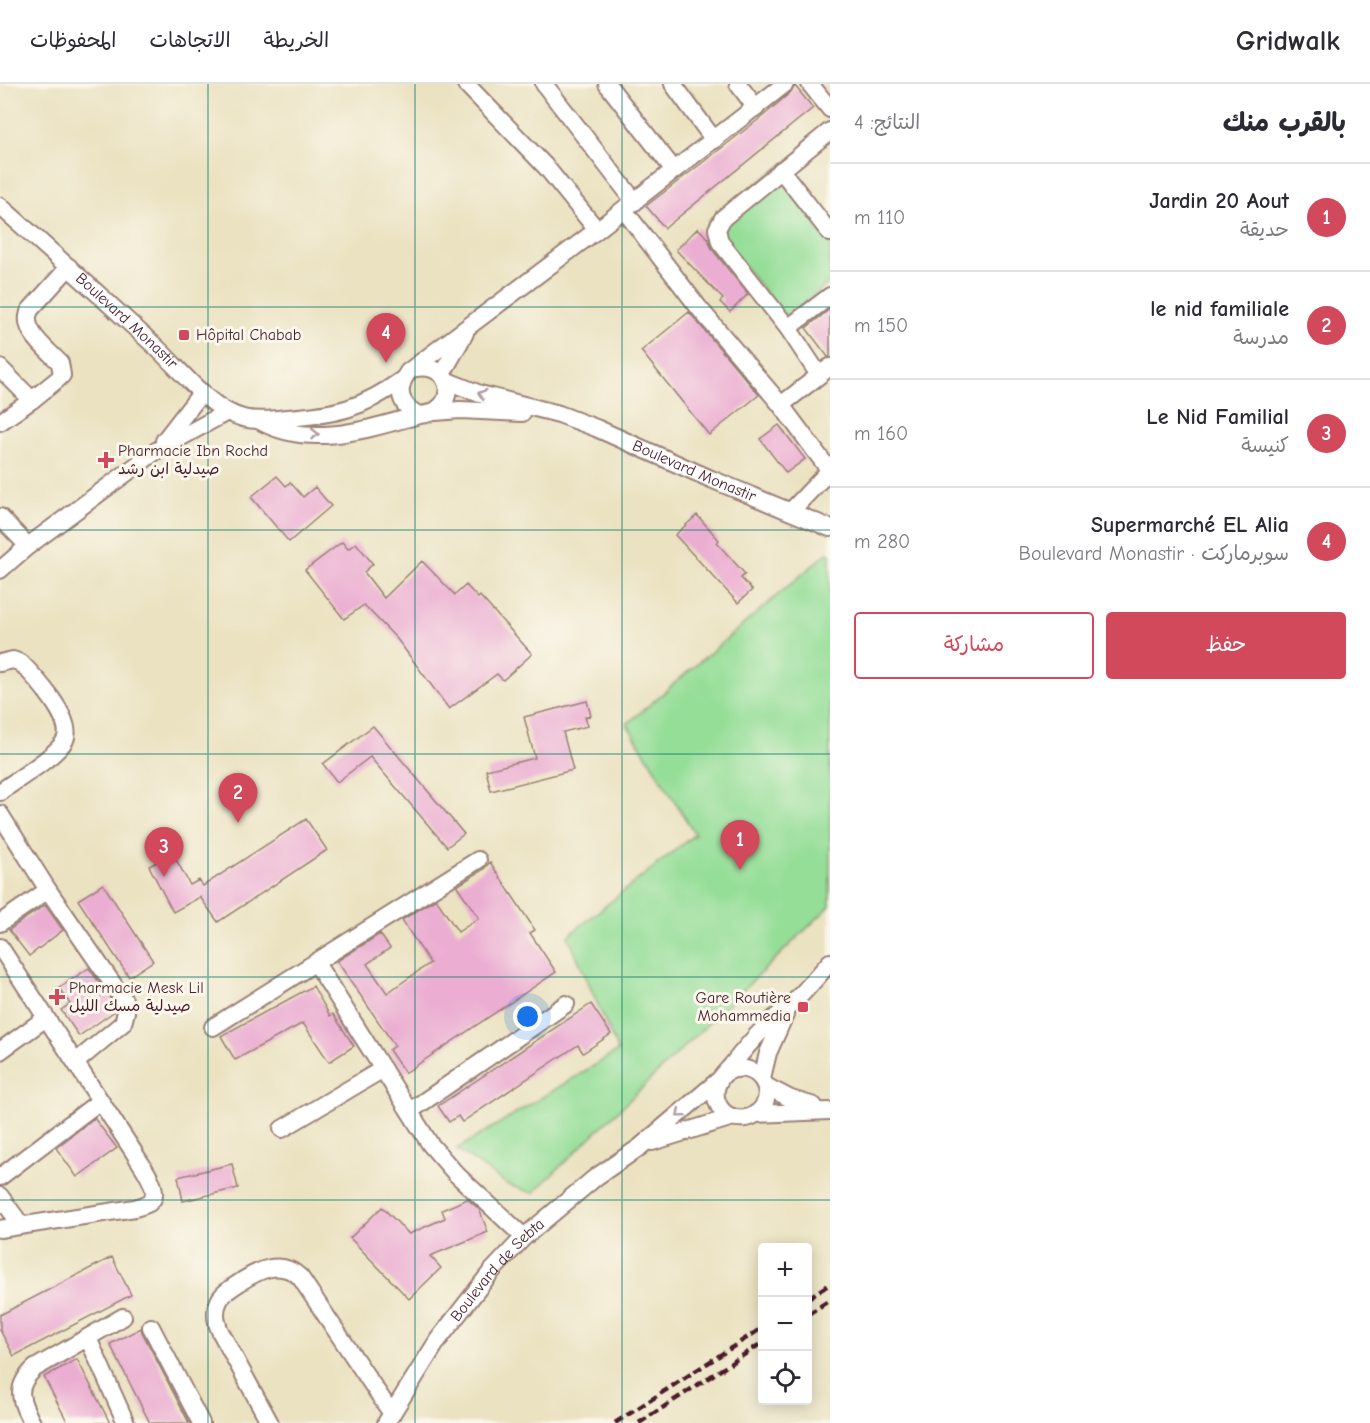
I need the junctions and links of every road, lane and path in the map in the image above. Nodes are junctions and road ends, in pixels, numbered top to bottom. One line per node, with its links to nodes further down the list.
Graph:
1 (466, 84): 16 (street)
2 (544, 84): 15 (street)
3 (607, 84): 12 (street)
4 (673, 84): 11 (street)
5 (738, 84): 8 (street)
6 (785, 84): 8 (street)
7 (810, 84): 9 (street)
8 (756, 108): 11 (street)
9 (830, 109)
10 (830, 131): 13 (street)
11 (714, 140): 12 (street)
12 (674, 170): 15 (street)
13 (781, 170): 17 (street); 20 (street)
14 (0, 206): 18 (street, Boulevard Monastir)
15 (629, 206): 16 (street); 29 (street)
16 (597, 231): 21 (street)
17 (830, 232)
18 (69, 267): 27 (street, Boulevard Monastir); 28 (street)
19 (830, 296): 20 (street)
20 (788, 327): 24 (street)
21 (468, 328): 23 (street); 25 (street)
22 (0, 368): 28 (street)
23 (416, 368): 25 (street); 26 (street)
24 (824, 371): 29 (street)
25 (444, 377): 31 (street); 32 (street, Boulevard Monastir, one-way to 25)
26 (402, 380): 31 (street); 33 (street, Boulevard Monastir)
27 (202, 392): 30 (street, Boulevard Monastir); 35 (street)
28 (32, 400): 34 (street)
29 (781, 405): 36 (street)
30 (226, 412): 33 (street, Boulevard Monastir); 35 (street)
31 (427, 413): 32 (street, Boulevard Monastir); 33 (street, Boulevard Monastir, one-way to 31)
32 (559, 414): 37 (street, Boulevard Monastir)
33 (260, 420)
34 (0, 422)
35 (156, 451): 40 (street)
36 (830, 470): 37 (street)
37 (791, 511): 39 (street, Boulevard Monastir)
38 (0, 517): 40 (street)
39 (830, 528)
40 (28, 546): 41 (street)
41 (0, 570)
42 (0, 663): 43 (street)
43 (0, 792)
44 (0, 814): 46 (street)
45 (478, 860): 50 (street)
46 (48, 890): 47 (street); 56 (street)
47 (0, 923)
48 (0, 947): 53 (street)
49 (830, 962): 52 (street)
50 (316, 963): 54 (street); 57 (street)
51 (566, 1004): 62 (street)
52 (792, 1004): 58 (street, Boulevard de Sebta); 59 (street)
53 (46, 1018): 55 (street); 56 (street)
54 (213, 1027)
55 (0, 1051)
56 (76, 1062): 60 (street)
57 (383, 1069): 62 (street); 65 (street)
58 (722, 1076): 59 (street); 64 (street); 66 (street, Boulevard de Sebta, one-way to 66)
59 (764, 1082): 61 (street); 63 (street)
60 (100, 1101): 67 (street); 69 (street)
61 (830, 1110): 63 (street)
62 (410, 1111): 71 (street)
63 (755, 1114): 64 (street)
64 (732, 1117): 66 (street, Boulevard de Sebta)
65 (282, 1129)
66 (640, 1147): 71 (street, Boulevard de Sebta)
67 (0, 1177)
68 (0, 1196): 69 (street)
69 (21, 1225): 70 (street)
70 (0, 1229)
71 (524, 1237): 75 (street, Boulevard de Sebta)
72 (123, 1317): 74 (street)
73 (151, 1326): 78 (street)
74 (88, 1338): 76 (street); 77 (street)
75 (389, 1419): 79 (street)
76 (32, 1423)
77 (126, 1423)
78 (201, 1423)
79 (270, 1423)

